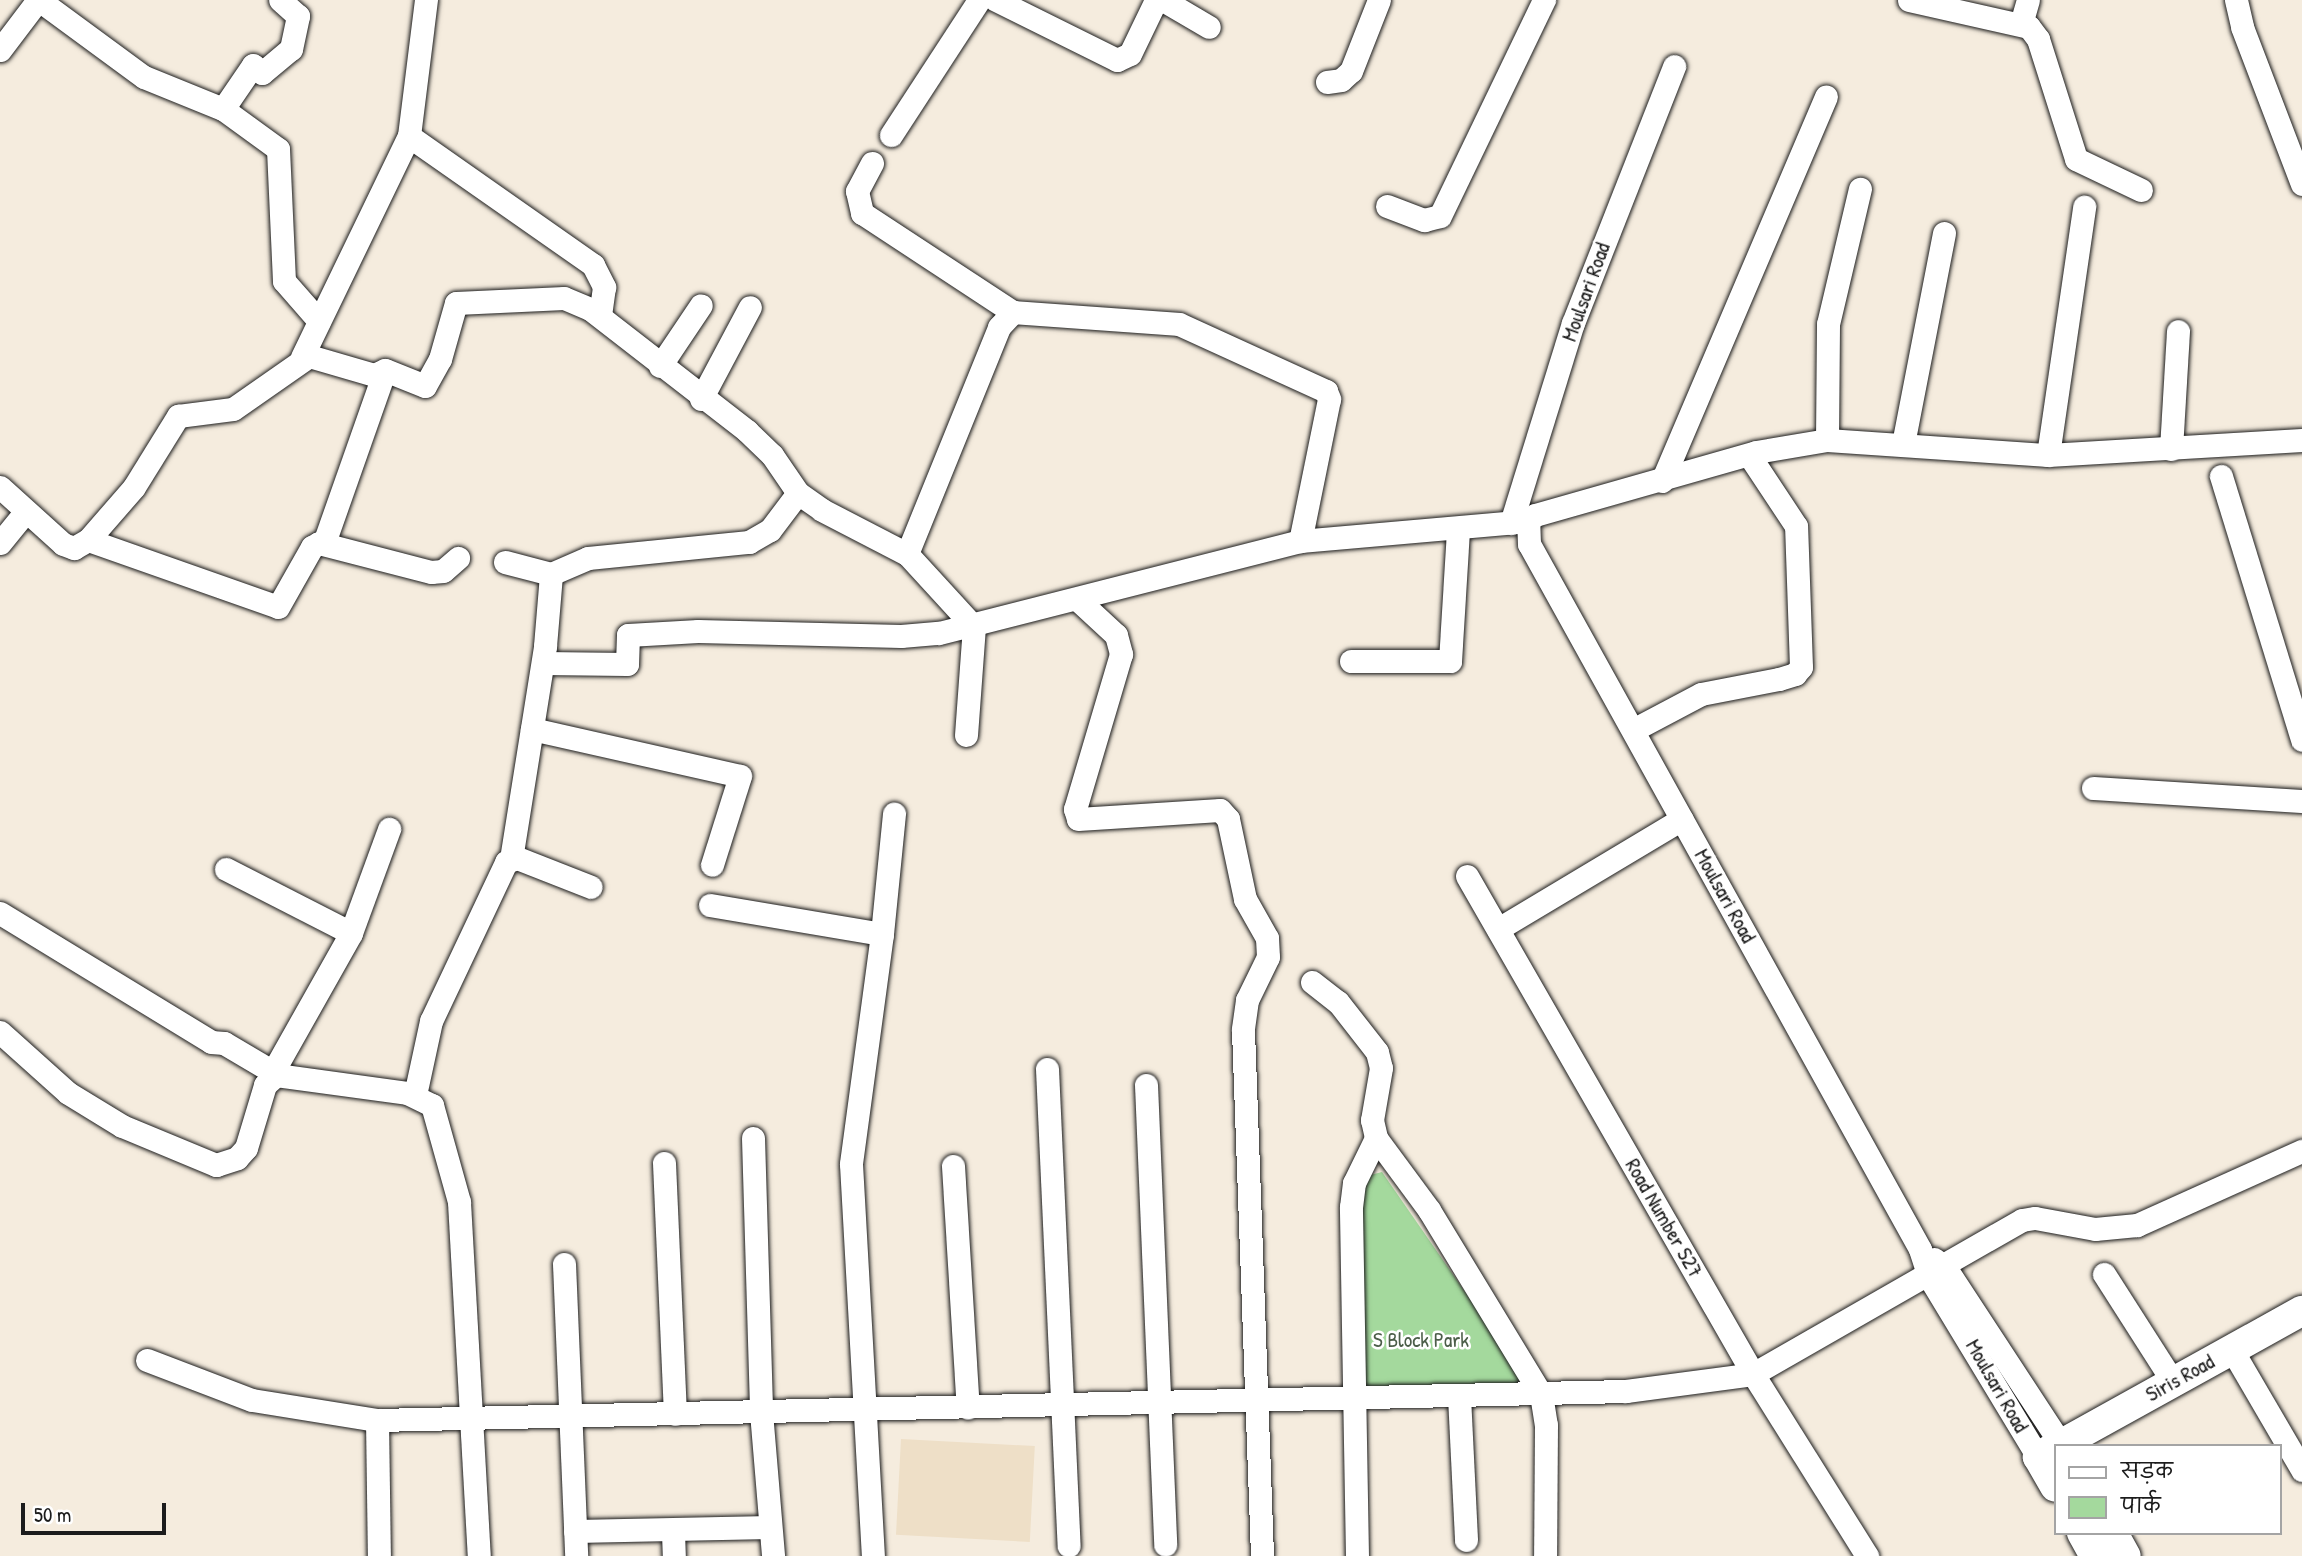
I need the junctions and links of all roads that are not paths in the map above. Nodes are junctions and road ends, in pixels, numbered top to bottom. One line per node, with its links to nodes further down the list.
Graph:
1 (38, 0): 15 (street); 19 (street)
2 (280, 0): 19 (street)
3 (426, 0): 21 (street)
4 (979, 0): 20 (street)
5 (996, 0): 6 (street)
6 (1156, 0)
7 (1163, 0): 14 (street)
8 (1379, 0): 17 (street)
9 (1544, 0): 26 (street)
10 (1909, 0): 13 (street)
11 (2028, 0): 13 (street)
12 (2236, 0): 23 (street)
13 (2021, 24): 25 (street)
14 (1209, 27)
15 (0, 50)
16 (1674, 66): 51 (street, Moulsari Road)
17 (1327, 82)
18 (1826, 96): 46 (street)
19 (223, 109): 33 (street)
20 (891, 135)
21 (409, 136): 32 (street); 33 (street)
22 (872, 163): 31 (street)
23 (2302, 184)
24 (1860, 189): 39 (street)
25 (2141, 190)
26 (1387, 206)
27 (2084, 207): 44 (street)
28 (1944, 233): 41 (street)
29 (701, 305): 36 (street)
30 (750, 307): 38 (street)
31 (1013, 312): 53 (street); 56 (street)
32 (600, 316): 36 (street); 37 (street)
33 (319, 321): 35 (street)
34 (2178, 331): 42 (street)
35 (302, 357): 37 (street); 52 (street)
36 (660, 366): 38 (street)
37 (385, 370): 55 (street)
38 (701, 400): 48 (street)
39 (1826, 440): 41 (street); 43 (street)
40 (2302, 440): 42 (street)
41 (1903, 444): 44 (street)
42 (2171, 449): 44 (street)
43 (1749, 455): 46 (street); 65 (street)
44 (2048, 455)
45 (2221, 476): 67 (street)
46 (1662, 481): 51 (street)
47 (0, 487): 49 (street)
48 (798, 493): 56 (street); 59 (street)
49 (26, 511): 52 (street); 54 (street)
50 (1458, 529): 51 (street); 53 (street); 62 (street)
51 (1523, 529): 65 (street, Moulsari Road)
52 (88, 540): 55 (street)
53 (1300, 541): 60 (street)
54 (0, 543)
55 (324, 543): 57 (street)
56 (907, 554): 61 (street)
57 (458, 558)
58 (505, 562): 59 (street)
59 (551, 573): 63 (street)
60 (1077, 599): 61 (street); 105 (street)
61 (974, 627): 63 (street); 66 (street)
62 (1351, 661)
63 (542, 663): 64 (street)
64 (532, 729): 73 (street); 74 (street)
65 (1633, 730): 71 (street, Moulsari Road)
66 (966, 735)
67 (2302, 740)
68 (2093, 788): 69 (street)
69 (2302, 801)
70 (894, 814): 82 (street)
71 (1682, 819): 80 (street); 95 (street, Moulsari Road)
72 (389, 829): 81 (street)
73 (511, 859): 77 (street); 88 (street)
74 (712, 864)
75 (226, 869): 81 (street)
76 (1467, 876): 80 (street, Road Number S27)
77 (591, 887)
78 (710, 905): 82 (street)
79 (0, 913): 86 (street)
80 (1498, 929): 100 (street, Road Number S27)
81 (351, 933): 86 (street)
82 (882, 934): 109 (street)
83 (1312, 982): 90 (street)
84 (0, 1032): 86 (street)
85 (1047, 1069): 107 (street)
86 (272, 1074): 88 (street)
87 (1146, 1085): 106 (street)
88 (415, 1095): 113 (street)
89 (753, 1138): 110 (street)
90 (1376, 1138): 102 (street); 104 (street)
91 (2302, 1151): 95 (street)
92 (664, 1163): 111 (street)
93 (953, 1166): 108 (street)
94 (564, 1264): 112 (street)
95 (1937, 1272): 100 (street); 116 (street, Moulsari Road)
96 (2104, 1274): 101 (street)
97 (2302, 1311): 98 (street, Siris Road)
98 (2232, 1350): 101 (street, Siris Road); 117 (street)
99 (147, 1360): 114 (street)
100 (1753, 1374): 102 (street); 135 (street, Road Number S27)
101 (2173, 1382): 115 (street, Siris Road)
102 (1541, 1394): 103 (street); 134 (street)
103 (1459, 1396): 104 (street); 123 (street)
104 (1354, 1399): 105 (street); 133 (street)
105 (1256, 1401): 106 (street); 132 (street)
106 (1157, 1403): 107 (street); 125 (street)
107 (1065, 1405): 108 (street); 124 (street)
108 (968, 1408): 109 (street)
109 (863, 1410): 110 (street); 131 (street)
110 (761, 1412): 111 (street); 118 (street)
111 (675, 1414): 112 (street)
112 (573, 1416): 113 (street); 119 (street)
113 (471, 1419): 114 (street); 127 (street)
114 (377, 1420): 126 (street)
115 (2062, 1444)
116 (2054, 1447)
117 (2302, 1470)
118 (770, 1527): 120 (street); 130 (street)
119 (575, 1531): 120 (street); 128 (street)
120 (673, 1532): 129 (street)
121 (2083, 1535): 136 (street)
122 (2114, 1535): 137 (street)
123 (1466, 1540)
124 (1069, 1545)
125 (1165, 1545)
126 (379, 1556)
127 (479, 1556)
128 (576, 1556)
129 (674, 1556)
130 (773, 1556)
131 (873, 1556)
132 (1262, 1556)
133 (1357, 1556)
134 (1545, 1556)
135 (1867, 1556)
136 (2095, 1556)
137 (2126, 1556)

